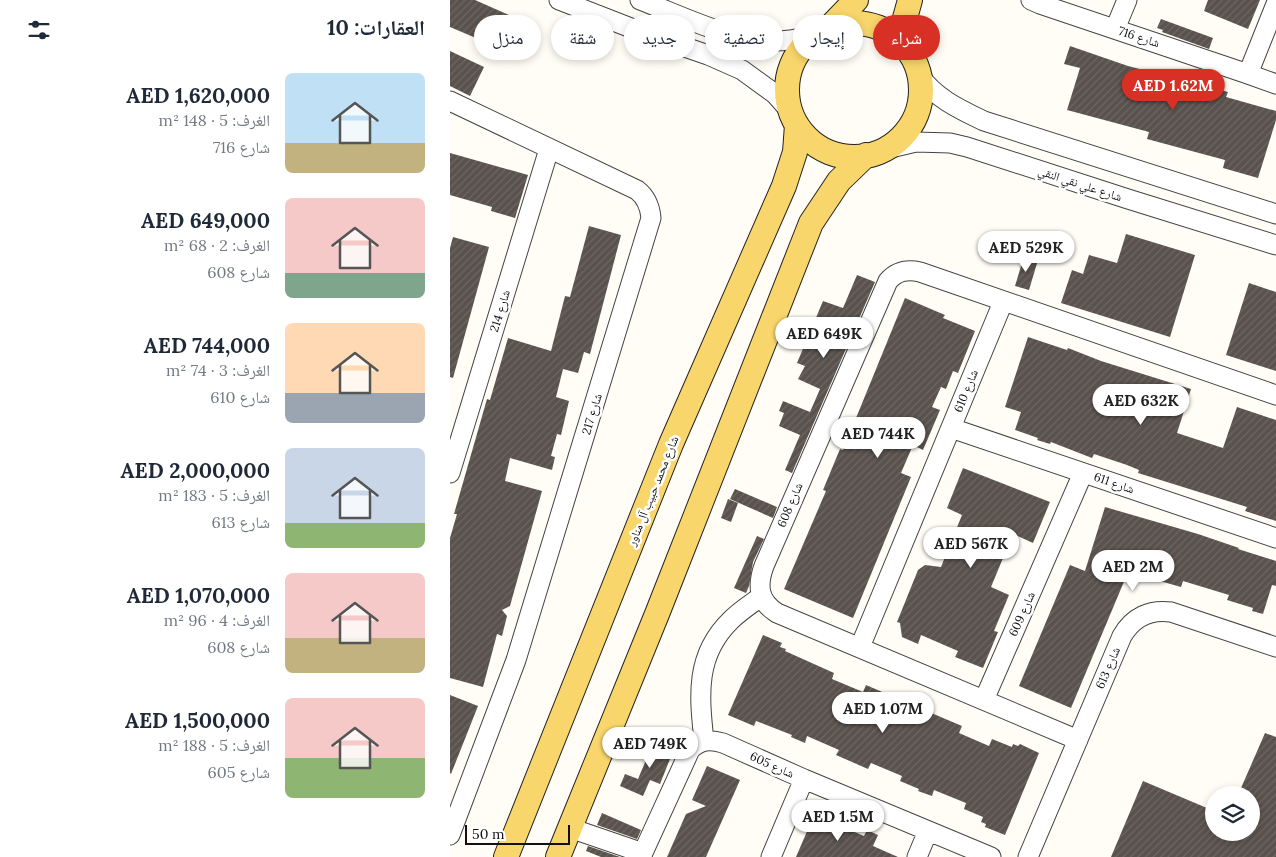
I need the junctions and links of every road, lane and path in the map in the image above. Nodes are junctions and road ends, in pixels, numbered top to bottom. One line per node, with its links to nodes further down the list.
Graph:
1 (559, 0): 18 (street)
2 (640, 0): 11 (street)
3 (856, 0): 8 (main road)
4 (910, 0): 9 (main road)
5 (1031, 0): 10 (street, شارع 716)
6 (1127, 0): 10 (street)
7 (1276, 4): 14 (street)
8 (840, 15)
9 (906, 15)
10 (1115, 29): 14 (street, شارع 716)
11 (793, 38)
12 (795, 60): 18 (main road)
13 (913, 60): 15 (main road)
14 (1248, 74): 16 (street, شارع 716)
15 (919, 75): 20 (main road); 21 (street)
16 (1276, 84)
17 (450, 101): 19 (street, شارع 217)
18 (794, 118): 20 (main road); 40 (main road, شارع محمد حبيب آل مناور)
19 (549, 149): 26 (street, شارع 214); 38 (street, شارع 217)
20 (874, 153): 22 (street, شارع علي نقي النقي); 36 (main road)
21 (1275, 213)
22 (1276, 245)
23 (1003, 302): 24 (street, شارع 608); 25 (street, شارع 610); 29 (street, شارع 608)
24 (1276, 395)
25 (951, 428): 27 (street, شارع 611); 30 (street, شارع 610)
26 (450, 473)
27 (1083, 473): 28 (street, شارع 611); 32 (street, شارع 609)
28 (1276, 538)
29 (762, 596): 30 (street); 34 (street)
30 (860, 647): 32 (street)
31 (1276, 647): 33 (street, شارع 613)
32 (984, 700): 33 (street)
33 (1078, 740): 45 (street, شارع 613)
34 (704, 741): 35 (street, شارع 605); 39 (street)
35 (804, 779): 37 (street, شارع 605); 42 (street)
36 (570, 828): 39 (street); 41 (main road)
37 (928, 831): 43 (street); 44 (street, شارع 605)
38 (450, 835)
39 (642, 855)
40 (506, 857)
41 (558, 857)
42 (770, 857)
43 (916, 857)
44 (991, 857)
45 (1028, 857)

